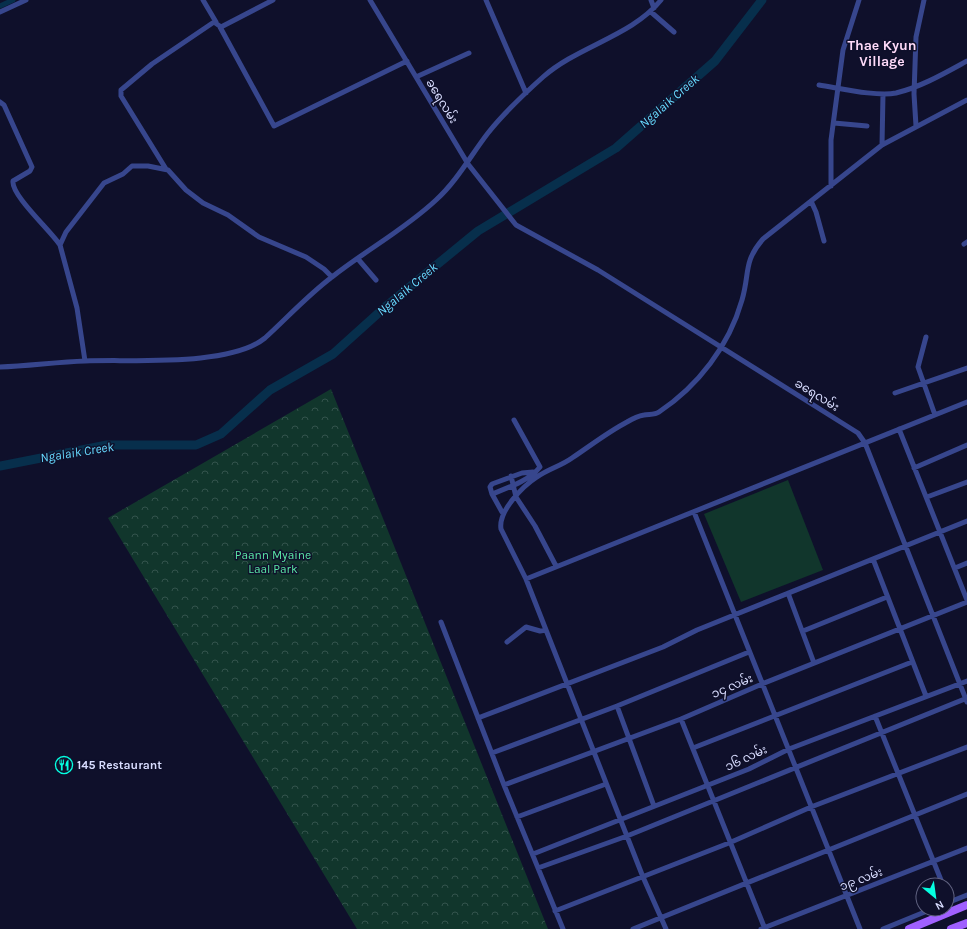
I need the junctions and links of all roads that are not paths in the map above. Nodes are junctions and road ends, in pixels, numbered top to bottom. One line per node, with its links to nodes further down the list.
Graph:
1 (26, 0): 11 (street)
2 (203, 0): 12 (street)
3 (273, 0): 13 (street)
4 (370, 0): 17 (street, ခရေလမ်း)
5 (486, 0): 22 (street)
6 (651, 0): 10 (street)
7 (661, 0): 10 (street)
8 (859, 0): 21 (street)
9 (924, 0): 20 (street)
10 (653, 10): 14 (street); 22 (street)
11 (0, 12)
12 (216, 22): 13 (street); 31 (street)
13 (220, 26): 17 (street)
14 (674, 32)
15 (469, 53): 18 (street)
16 (967, 61): 20 (street)
17 (407, 62): 18 (street, ခရေလမ်း)
18 (416, 77): 30 (street, ခရေလမ်း)
19 (819, 85): 21 (street)
20 (916, 86): 23 (street); 28 (street)
21 (840, 88): 23 (street); 26 (street)
22 (526, 93): 30 (street)
23 (883, 94): 29 (street)
24 (967, 100): 28 (street)
25 (0, 102): 35 (street)
26 (834, 123): 27 (street); 32 (street)
27 (867, 126)
28 (916, 126): 29 (street)
29 (882, 145): 32 (street)
30 (468, 164): 36 (street); 40 (street, ခရေလမ်း)
31 (166, 169): 35 (street); 37 (street)
32 (831, 186): 33 (street)
33 (811, 201): 34 (street); 40 (street)
34 (824, 240)
35 (60, 245): 41 (street)
36 (358, 259): 37 (street); 38 (street)
37 (332, 277): 41 (street)
38 (376, 280)
39 (926, 337): 44 (street)
40 (721, 346): 50 (street, ခရေလမ်း); 53 (street)
41 (85, 361): 42 (street)
42 (0, 367)
43 (967, 368): 44 (street)
44 (924, 383): 45 (street); 47 (street)
45 (895, 393)
46 (967, 402): 47 (street)
47 (935, 415): 49 (street)
48 (514, 420): 53 (street)
49 (899, 429): 50 (street); 52 (street)
50 (865, 443): 61 (street); 64 (street, ခရေလမ်း)
51 (967, 445): 52 (street)
52 (914, 468): 59 (street)
53 (535, 475): 54 (street); 56 (street); 58 (street)
54 (511, 476): 56 (street); 57 (street)
55 (967, 482): 59 (street)
56 (512, 486): 57 (street); 58 (street)
57 (492, 494): 60 (street)
58 (516, 497): 60 (street); 67 (street)
59 (927, 497): 63 (street)
60 (502, 512): 69 (street)
61 (694, 512): 67 (street); 73 (street)
62 (967, 521): 63 (street)
63 (940, 533): 64 (street); 68 (street)
64 (906, 546): 65 (street); 74 (street, ခရေလမ်း)
65 (873, 559): 70 (street); 71 (street)
66 (967, 563): 68 (street)
67 (556, 566): 69 (street)
68 (955, 568): 72 (street)
69 (526, 579): 77 (street)
70 (788, 593): 73 (street); 78 (street)
71 (887, 597): 76 (street); 78 (street)
72 (967, 601): 74 (street, ၁၄ လမ်း)
73 (735, 615): 80 (street); 84 (street)
74 (933, 615): 76 (street, ၁၄ လမ်း); 86 (street, ခရေလမ်း)
75 (441, 622): 92 (street)
76 (899, 629): 81 (street); 82 (street, ၁၄ လမ်း)
77 (546, 630): 79 (street); 84 (street)
78 (803, 631): 82 (street)
79 (507, 642)
80 (749, 652): 85 (street); 89 (street)
81 (912, 662): 87 (street); 90 (street)
82 (814, 663): 85 (street, ၁၄ လမ်း)
83 (967, 681): 86 (street, ၁၆ လမ်း)
84 (568, 684): 92 (street); 93 (street)
85 (762, 684): 90 (street); 94 (street, ၁၄ လမ်း)
86 (959, 684): 87 (street, ၁၆ လမ်း); 88 (street, ခရေလမ်း)
87 (926, 696): 91 (street, ၁၆ လမ်း)
88 (966, 699): 95 (street)
89 (617, 706): 93 (street); 96 (street)
90 (775, 716): 98 (street); 99 (street)
91 (875, 716): 95 (street); 99 (street, ၁၆ လမ်း)
92 (478, 718): 101 (street)
93 (581, 719): 100 (street); 101 (street)
94 (681, 719): 96 (street, ၁၄ လမ်း); 98 (street)
95 (881, 732): 102 (street); 103 (street)
96 (628, 738): 100 (street, ၁၄ လမ်း); 109 (street)
97 (967, 747): 103 (street)
98 (693, 748): 106 (street)
99 (789, 749): 102 (street); 106 (street, ၁၆ လမ်း)
100 (594, 751): 104 (street); 105 (street, ၁၄ လမ်း)
101 (492, 753): 105 (street)
102 (796, 767): 108 (street); 110 (street)
103 (897, 774): 110 (street); 111 (street)
104 (606, 784): 112 (street); 113 (street)
105 (504, 785): 112 (street)
106 (707, 786): 108 (street); 109 (street, ၁၆ လမ်း)
107 (967, 794): 111 (street)
108 (713, 802): 114 (street); 115 (street)
109 (654, 806): 113 (street, ၁၆ လမ်း)
110 (811, 807): 115 (street); 117 (street)
111 (913, 816): 117 (street); 119 (street)
112 (517, 817): 118 (street)
113 (621, 820): 114 (street); 118 (street, ၁၆ လမ်း)
114 (627, 836): 120 (street); 121 (street)
115 (729, 842): 121 (street); 123 (street)
116 (967, 848): 119 (street, ၁၉ လမ်း)
117 (828, 849): 123 (street); 124 (street)
118 (533, 854): 120 (street)
119 (933, 862): 122 (street); 124 (street, ၁၉ လမ်း)
120 (538, 868): 128 (street)
121 (643, 877): 128 (street); 130 (street)
122 (939, 877)
123 (746, 884): 130 (street); 135 (street)
124 (846, 895): 135 (street, ၁၉ လမ်း); 136 (street)
125 (967, 895): 126 (street)
126 (955, 899)
127 (967, 905): 138 (main road)
128 (555, 911): 132 (street)
129 (915, 916): 137 (street)
130 (662, 917): 133 (street); 134 (street)
131 (963, 926): 139 (main road)
132 (563, 929)
133 (633, 929)
134 (666, 929)
135 (763, 929)
136 (860, 929)
137 (882, 929)
138 (909, 929)
139 (951, 929)

